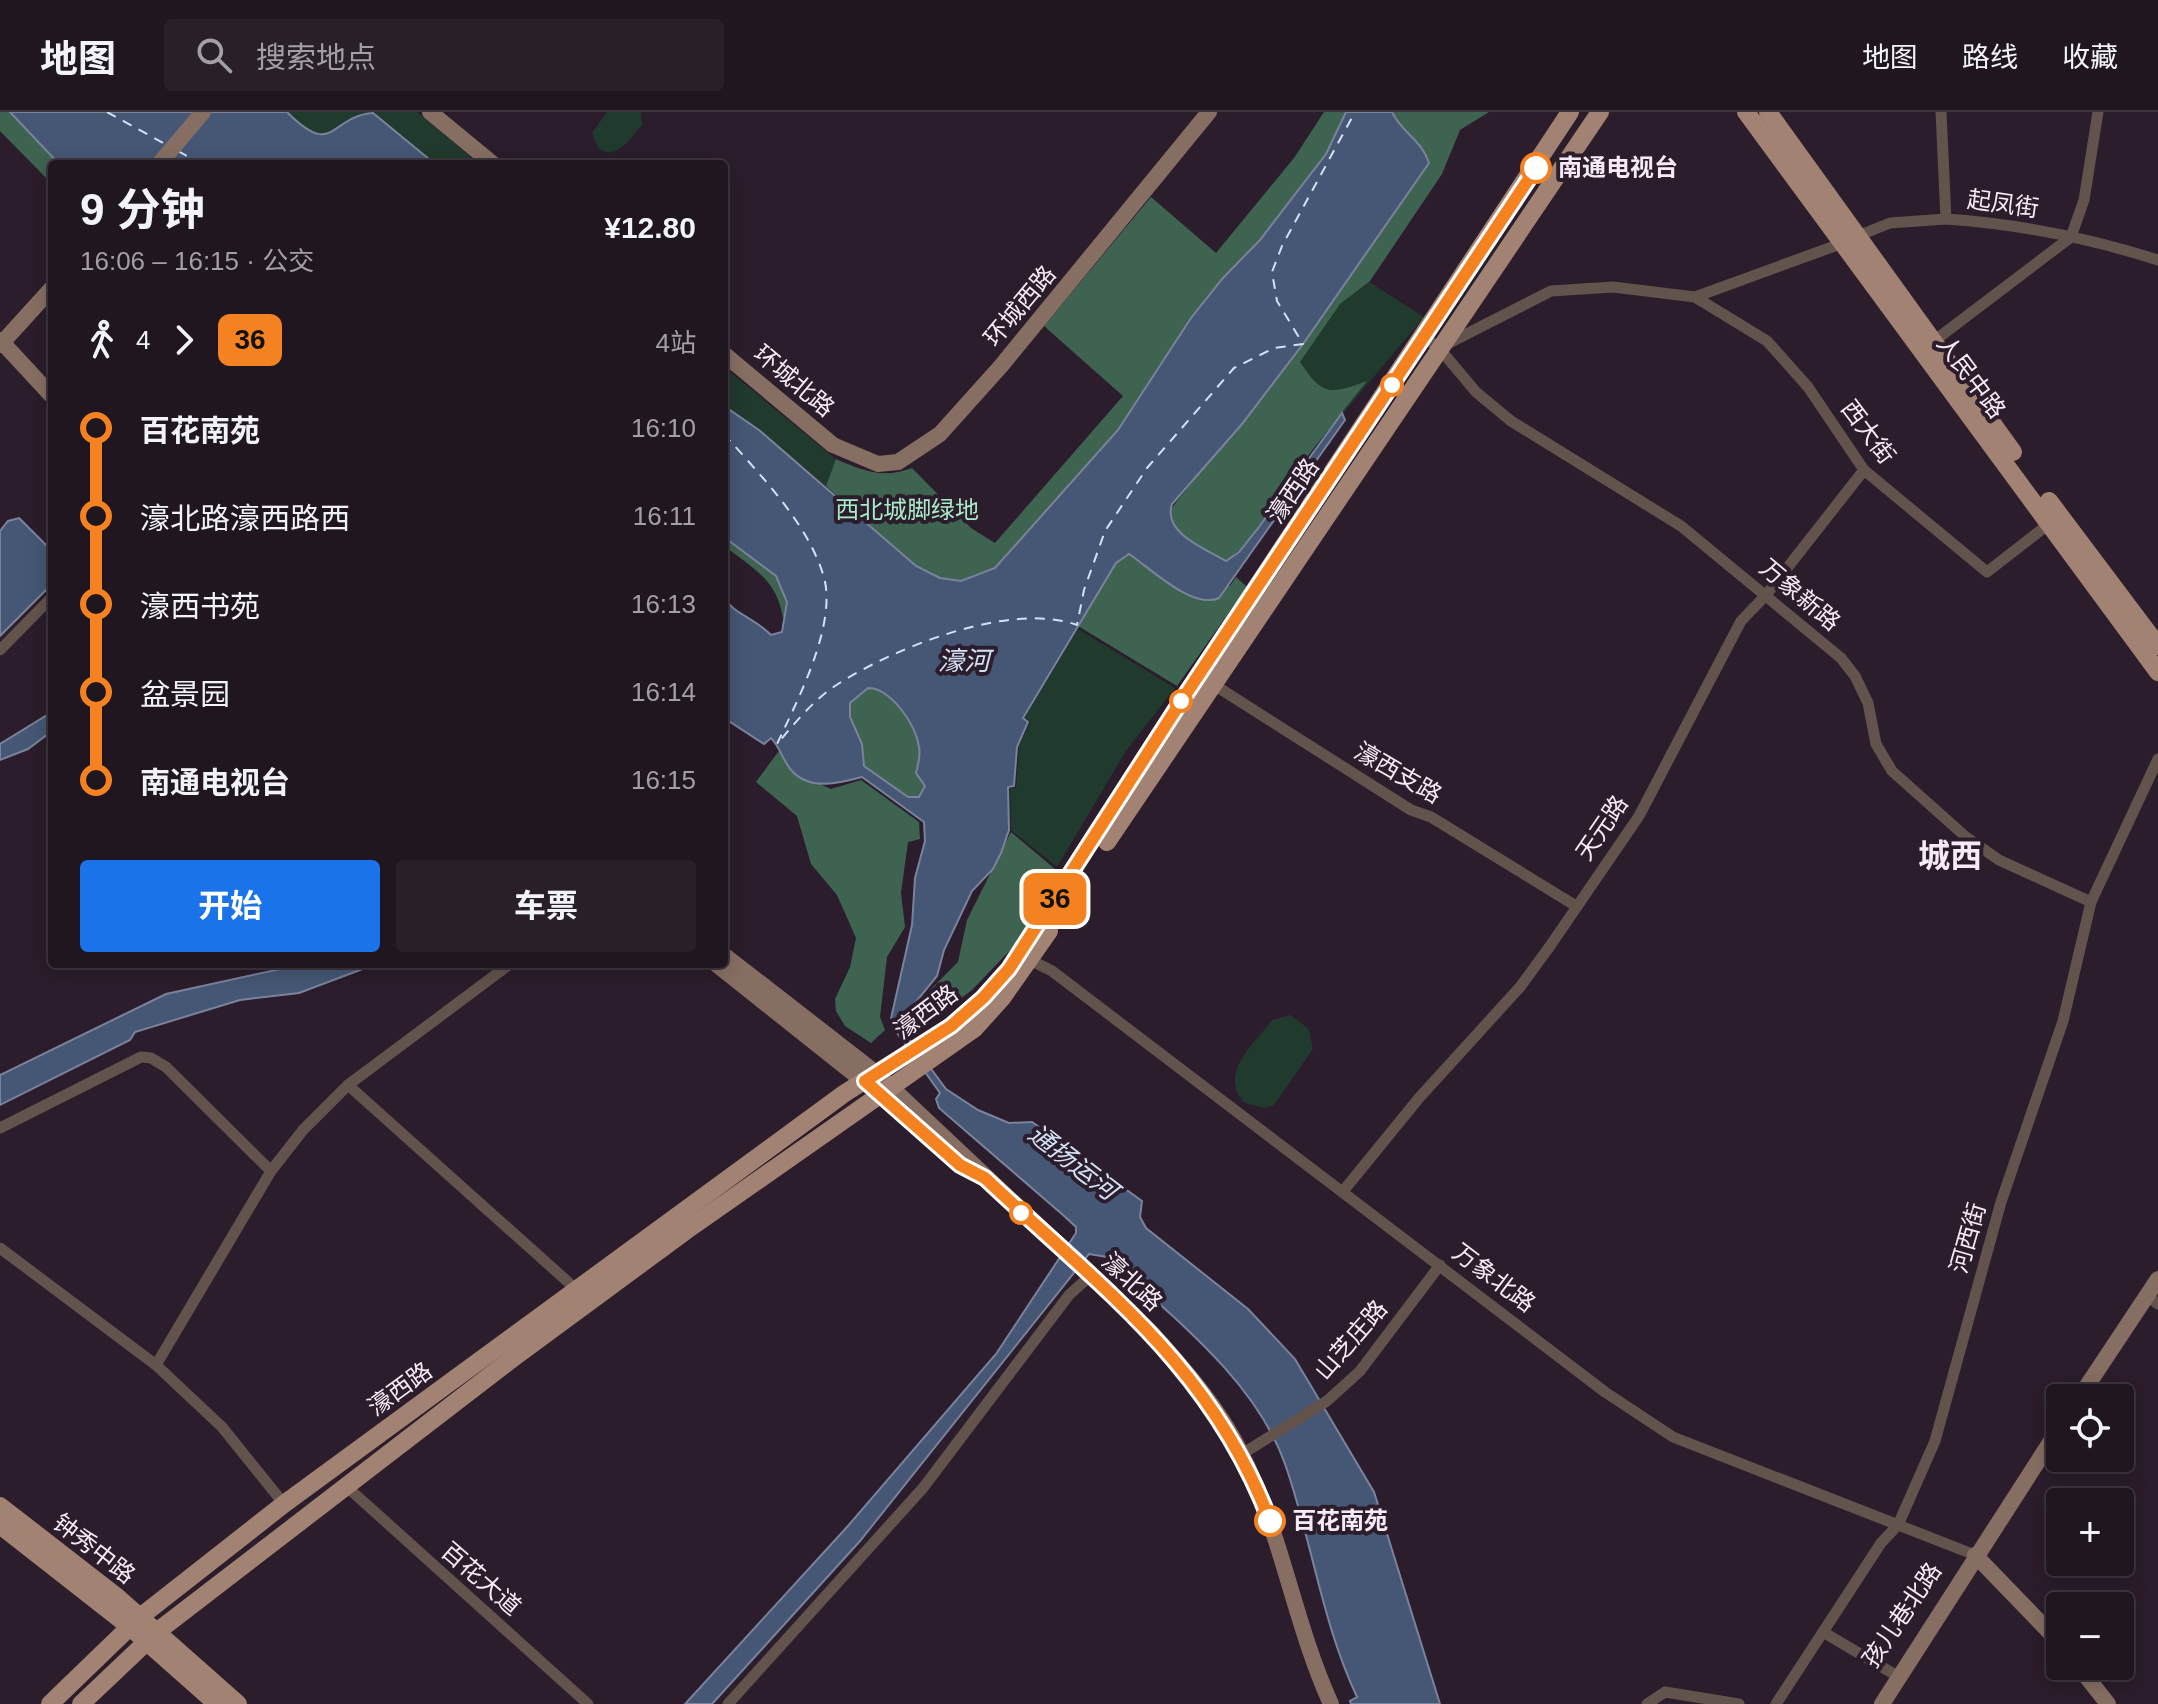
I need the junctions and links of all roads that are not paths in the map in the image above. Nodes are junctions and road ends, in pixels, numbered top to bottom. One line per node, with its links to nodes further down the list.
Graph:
1 (203, 112): 10 (street)
2 (430, 112): 11 (street)
3 (1209, 112): 24 (street, 环城西路)
4 (1570, 112): 19 (main road, 濠西路)
5 (1600, 112): 19 (main road, 濠西路)
6 (1746, 112): 14 (main road, 人民中路)
7 (1768, 112): 14 (main road, 人民中路)
8 (1941, 112): 12 (street, 起凤街)
9 (2098, 112): 13 (street)
10 (162, 160)
11 (488, 160)
12 (1946, 219): 13 (street, 起凤街); 14 (street)
13 (2071, 237): 15 (street, 起凤街); 18 (street)
14 (1851, 239): 17 (street); 18 (main road, 人民中路); 26 (main road, 人民中路)
15 (2158, 260)
16 (48, 292): 20 (street)
17 (1695, 297): 19 (street); 25 (street, 西大街)
18 (1934, 341): 29 (main road, 人民中路)
19 (1432, 342): 27 (street, 万象新路); 32 (main road, 濠西路)
20 (0, 345): 22 (street); 23 (street)
21 (728, 357): 24 (street, 环城北路)
22 (48, 392)
23 (48, 404)
24 (833, 445)
25 (1864, 470): 26 (street, 西大街); 27 (street, 天元路)
26 (2050, 523): 31 (main road, 人民中路)
27 (1766, 595): 34 (street, 万象新路); 35 (street, 天元路)
28 (48, 601): 30 (street)
29 (2158, 646)
30 (0, 650)
31 (2158, 672)
32 (1206, 679): 35 (street, 濠西支路); 37 (main road, 濠西路); 40 (main road, 濠西路)
33 (2158, 759): 34 (street, 河西街)
34 (2091, 902): 60 (street, 河西街)
35 (1576, 906): 45 (street, 天元路)
36 (728, 958): 40 (street, 濠北路)
37 (1030, 960): 42 (main road, 濠西路); 45 (street, 万象北路)
38 (505, 968): 41 (street)
39 (721, 968): 40 (street, 濠北路)
40 (871, 1077): 42 (street, 濠北路); 50 (main road, 濠西路)
41 (348, 1085): 44 (street); 50 (street)
42 (887, 1091): 48 (street, 濠北路); 56 (main road, 濠西路)
43 (0, 1128): 44 (street)
44 (271, 1171): 52 (street)
45 (1344, 1190): 47 (street, 万象北路)
46 (0, 1248): 52 (street)
47 (1440, 1265): 55 (street, 山芝庄路); 60 (street, 万象北路)
48 (1087, 1273): 55 (street, 濠北路); 73 (street)
49 (2158, 1279): 51 (street)
50 (577, 1290): 57 (main road, 濠西路)
51 (2153, 1300): 53 (street)
52 (156, 1365): 57 (street)
53 (2090, 1384)
54 (2046, 1448): 61 (street, 孩儿巷北路)
55 (1242, 1454): 74 (street, 濠北路)
56 (346, 1486): 65 (main road, 濠西路); 72 (street, 百花大道)
57 (284, 1504): 62 (main road, 濠西路)
58 (0, 1506): 62 (main road, 钟秀中路)
59 (0, 1525): 62 (main road, 钟秀中路)
60 (1898, 1525): 61 (street, 万象北路); 64 (street, 河西街)
61 (1975, 1555): 63 (street); 66 (street, 孩儿巷北路)
62 (135, 1622): 65 (main road, 钟秀中路); 68 (main road, 濠西路)
63 (2046, 1629)
64 (1823, 1632): 66 (street); 77 (street, 河西街)
65 (152, 1637): 69 (main road, 濠西路); 70 (main road); 71 (main road)
66 (1895, 1674): 78 (street, 孩儿巷北路); 79 (street, 孩儿巷北路)
67 (2089, 1680): 80 (street)
68 (50, 1704)
69 (81, 1704)
70 (217, 1704)
71 (238, 1704)
72 (588, 1704)
73 (728, 1704)
74 (1331, 1704)
75 (1647, 1704): 76 (street)
76 (1739, 1704)
77 (1776, 1704)
78 (1871, 1704)
79 (1882, 1704)
80 (2108, 1704)

